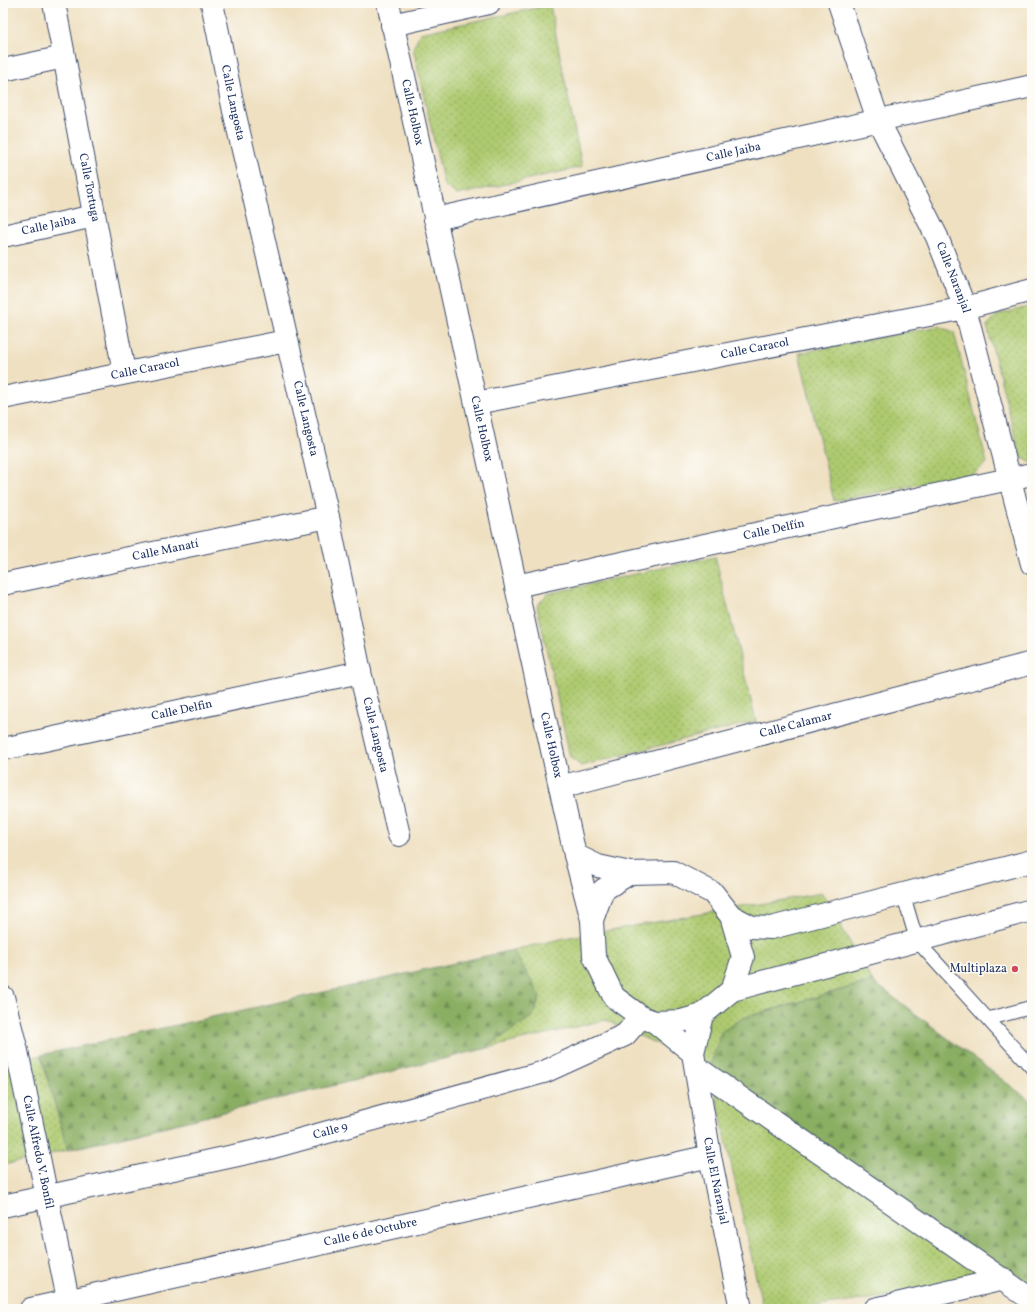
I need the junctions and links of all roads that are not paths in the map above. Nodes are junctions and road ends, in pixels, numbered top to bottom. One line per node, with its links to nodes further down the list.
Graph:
1 (54, 3): 7 (street, Calle Tortuga)
2 (212, 3): 16 (street, Calle Langosta)
3 (388, 3): 6 (street, Calle Holbox)
4 (488, 3): 6 (street)
5 (839, 3): 10 (street, Calle Naranjal)
6 (392, 25): 12 (street, Calle Holbox)
7 (64, 58): 8 (street); 11 (street, Calle Tortuga)
8 (3, 70)
9 (1032, 86): 10 (street, Calle Jaiba)
10 (878, 120): 12 (street, Calle Jaiba); 15 (street, Calle Naranjal)
11 (94, 216): 13 (street, Calle Jaiba); 17 (street, Calle Tortuga)
12 (435, 219): 19 (street, Calle Holbox)
13 (3, 236)
14 (1032, 290): 15 (street, Calle Caracol)
15 (965, 308): 19 (street, Calle Caracol); 21 (street, Calle Naranjal)
16 (286, 341): 17 (street, Calle Caracol); 22 (street, Calle Langosta)
17 (124, 372): 18 (street, Calle Caracol)
18 (3, 398)
19 (476, 403): 25 (street, Calle Holbox)
20 (1032, 474): 21 (street, Calle Delfín)
21 (1010, 480): 23 (street, Calle Naranjal); 25 (street, Calle Delfín)
22 (328, 517): 24 (street, Calle Manatí); 27 (street, Calle Langosta)
23 (1032, 564)
24 (3, 584)
25 (516, 586): 29 (street, Calle Holbox)
26 (1032, 663): 29 (street, Calle Calamar)
27 (360, 672): 28 (street, Calle Delfin); 30 (street, Calle Langosta)
28 (3, 749)
29 (560, 787): 31 (street, Calle Holbox)
30 (399, 835)
31 (575, 855): 33 (street); 37 (street, Calle Holbox)
32 (1032, 861): 34 (street)
33 (630, 873): 36 (street); 37 (street)
34 (903, 894): 36 (street); 38 (lane)
35 (1032, 910): 38 (street)
36 (730, 916): 39 (street)
37 (592, 920): 43 (street)
38 (917, 940): 39 (street); 44 (lane)
39 (732, 990): 42 (street)
40 (3, 996): 45 (street, Calle Alfredo V. Bonfil)
41 (1032, 1007): 44 (lane)
42 (702, 1015): 43 (street); 46 (street)
43 (648, 1019): 46 (street); 49 (street, Calle 9)
44 (988, 1019): 47 (lane)
45 (10, 1053): 49 (street, Calle Alfredo V. Bonfil)
46 (694, 1060): 48 (street, Calle El Naranjal); 51 (street)
47 (1032, 1068)
48 (710, 1156): 53 (street, Calle 6 de Octubre); 55 (street, Calle El Naranjal)
49 (47, 1196): 50 (street, Calle 9); 53 (street, Calle Alfredo V. Bonfil)
50 (3, 1206)
51 (1004, 1279): 52 (street); 56 (street)
52 (1032, 1300)
53 (70, 1305): 54 (street, Calle 6 de Octubre)
54 (30, 1309)
55 (741, 1309)
56 (875, 1309)

